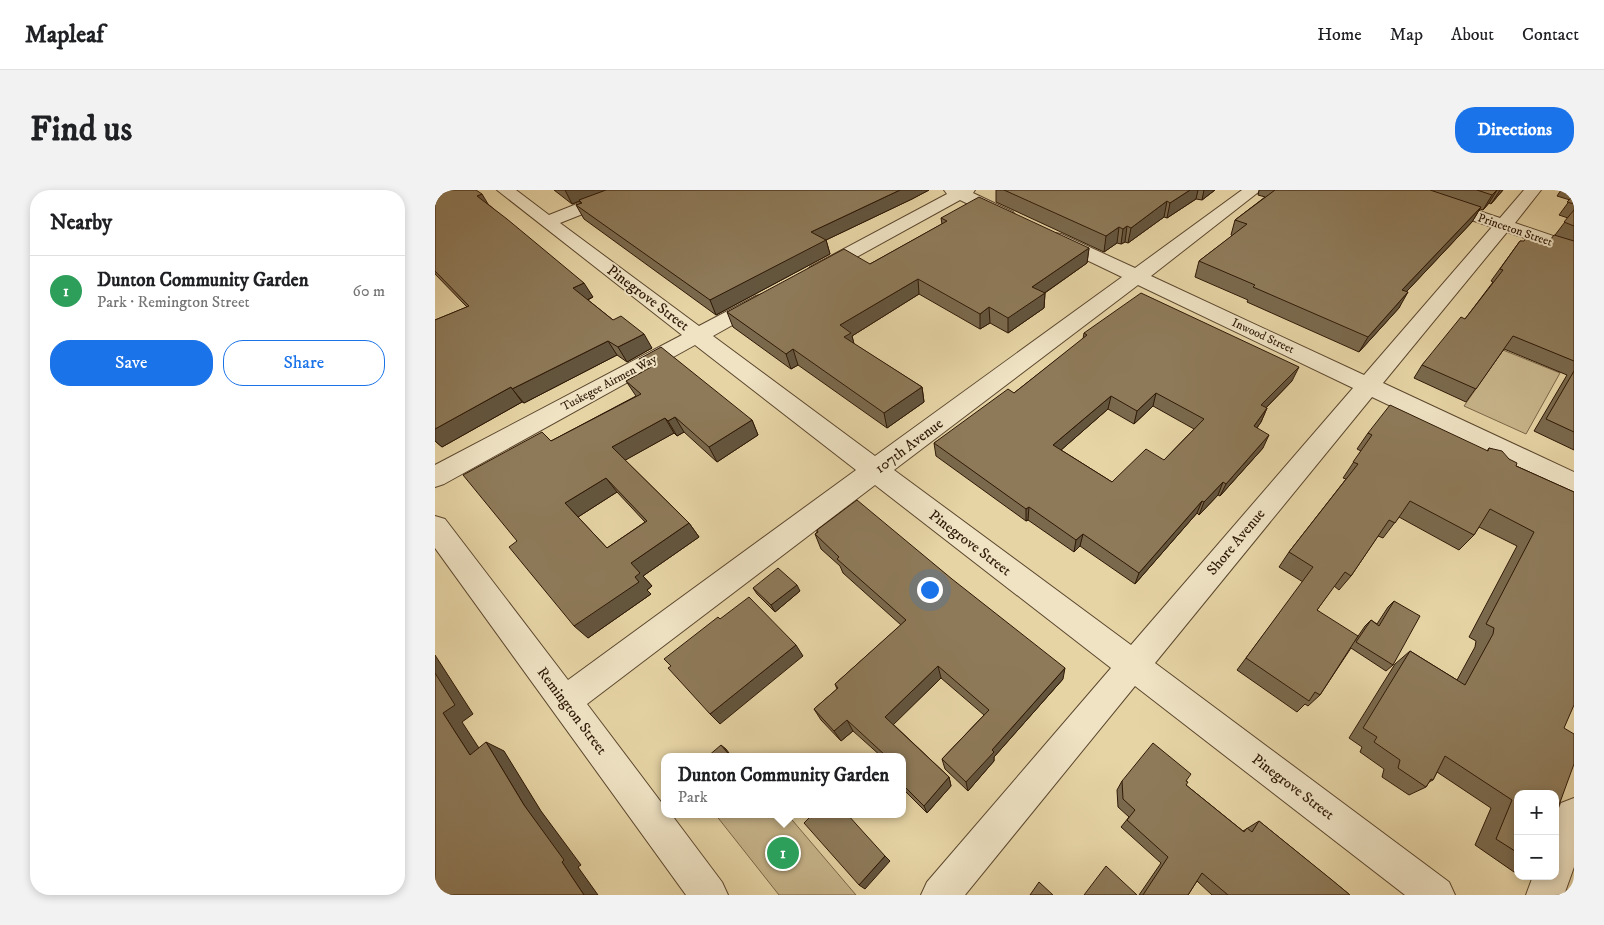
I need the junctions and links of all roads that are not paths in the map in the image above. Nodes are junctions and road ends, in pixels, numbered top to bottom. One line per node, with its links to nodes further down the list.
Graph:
1 (505, 190): 7 (street, Pinegrove Street)
2 (627, 190): 7 (street)
3 (1253, 190): 10 (street, 107th Avenue)
4 (1400, 190): 8 (street, Princeton Street)
5 (1533, 190): 8 (street, Shore Avenue)
6 (960, 191): 10 (street, Inwood Street); 11 (street, Tuskegee Airmen Way)
7 (547, 222): 11 (street, Pinegrove Street)
8 (1503, 226): 9 (street, Princeton Street); 12 (street, Shore Avenue)
9 (1574, 249)
10 (1137, 277): 12 (street, Inwood Street); 13 (street, 107th Avenue)
11 (697, 336): 13 (street, Pinegrove Street); 14 (street, Tuskegee Airmen Way)
12 (1368, 386): 15 (street, Inwood Street); 17 (street, Shore Avenue)
13 (875, 471): 17 (street, Pinegrove Street); 18 (street, 107th Avenue)
14 (435, 477)
15 (1574, 483)
16 (435, 527): 18 (street, Remington Street)
17 (1132, 666): 23 (street, Shore Avenue); 24 (street, Pinegrove Street)
18 (565, 701): 22 (street, Remington Street)
19 (1574, 816): 20 (street)
20 (1559, 857)
21 (1551, 880): 25 (street)
22 (709, 895)
23 (940, 895)
24 (1436, 895)
25 (1545, 895)

